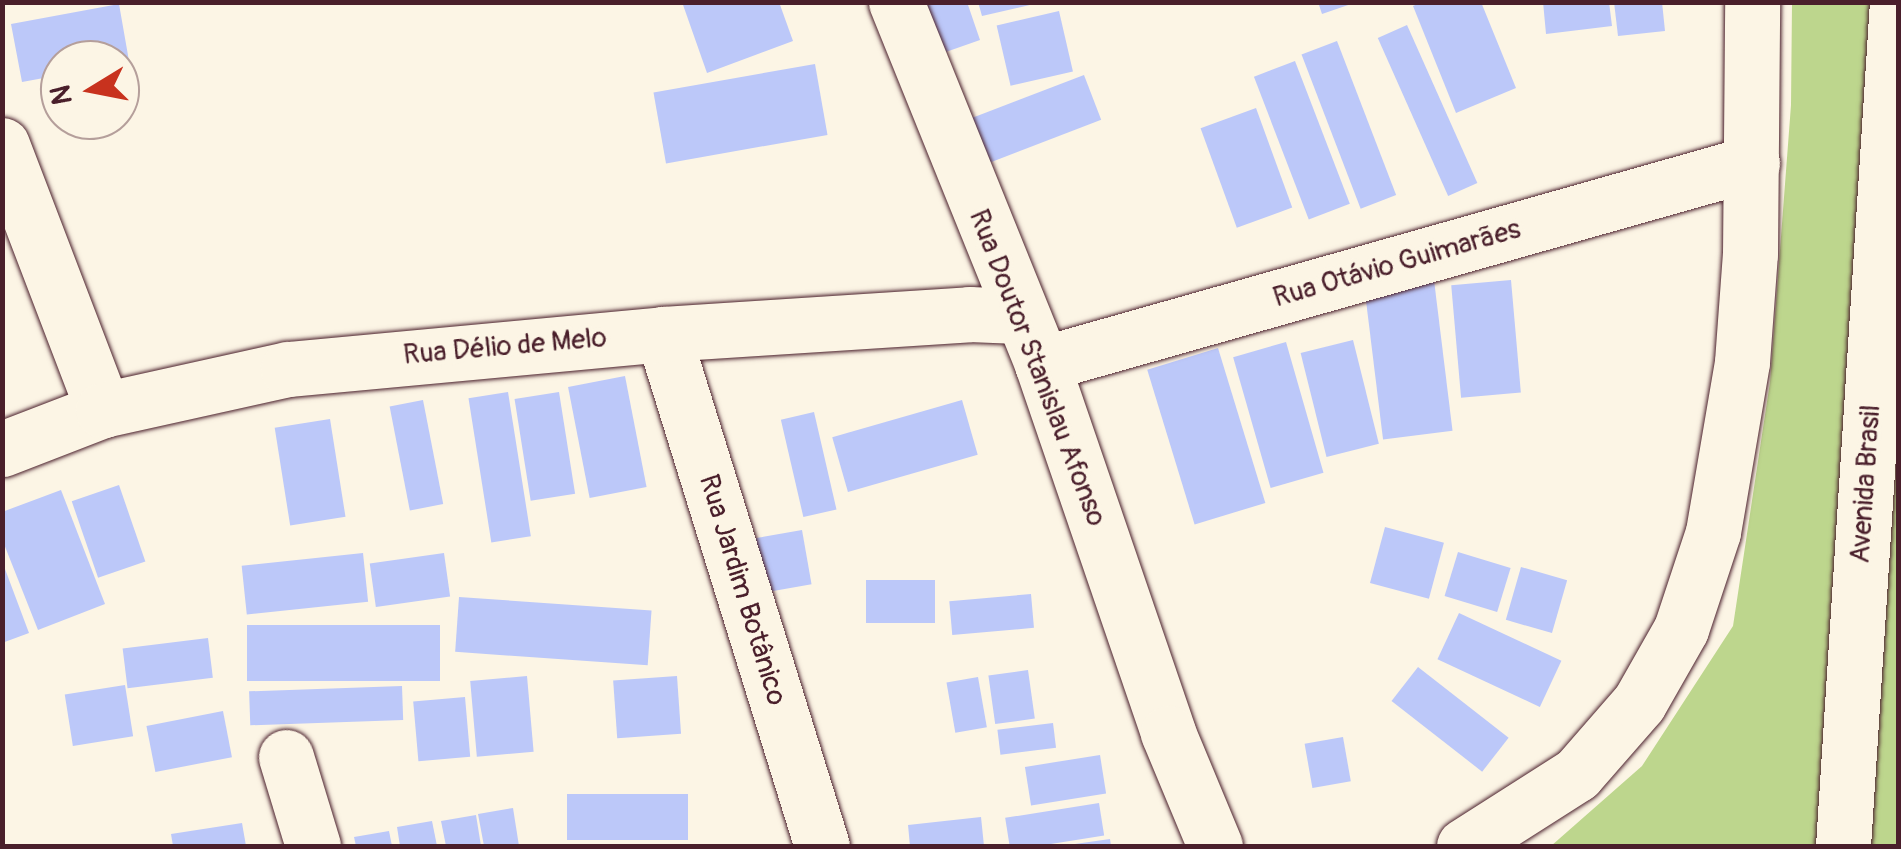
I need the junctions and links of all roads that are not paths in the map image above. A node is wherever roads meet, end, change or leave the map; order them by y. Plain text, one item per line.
1 (896, 2) edge
2 (1752, 2) edge
3 (1897, 2) edge
4 (2, 144) edge
5 (1752, 163) junction
6 (663, 334) junction
7 (1030, 340) junction
8 (104, 410) junction
9 (2, 449) edge
10 (286, 757) dead end
11 (313, 846) edge
12 (822, 846) edge
13 (1215, 846) edge
14 (1464, 846) edge
15 (1843, 846) edge

1 - 7 main road, Rua Doutor Stanislau Afonso
2 - 5 main road
3 - 15 main road, Avenida Brasil
4 - 8 main road
5 - 7 main road, Rua Otávio Guimarães
5 - 14 main road
6 - 7 main road, Rua Délio de Melo
6 - 8 main road, Rua Délio de Melo
6 - 12 main road, Rua Jardim Botânico
7 - 13 main road, Rua Doutor Stanislau Afonso
8 - 9 main road, Rua Délio de Melo
10 - 11 main road

